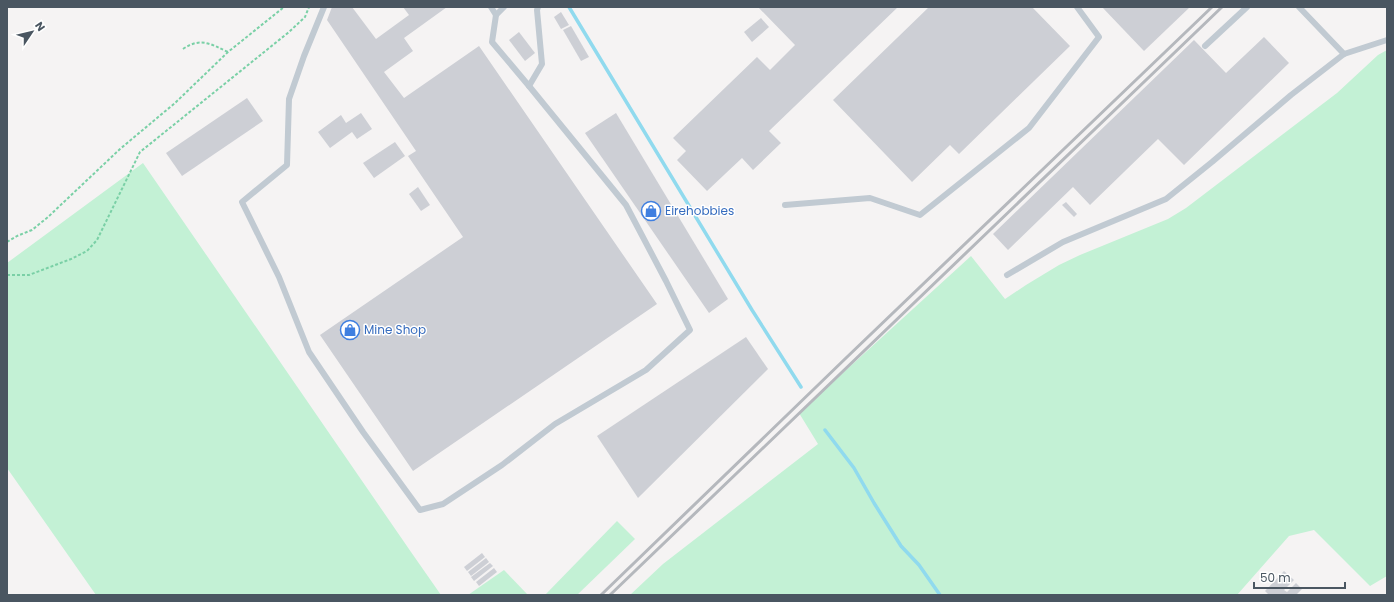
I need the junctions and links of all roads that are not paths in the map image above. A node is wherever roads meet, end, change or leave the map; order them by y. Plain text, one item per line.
1 (324, 7) edge
2 (491, 7) edge
3 (504, 7) edge
4 (1077, 7) edge
5 (1246, 7) edge
6 (1299, 7) edge
7 (538, 9) edge
8 (496, 15) junction
9 (1387, 40) edge
10 (1205, 46) dead end
11 (1344, 54) junction
12 (529, 86) junction
13 (785, 205) dead end
14 (1007, 276) dead end

1 - 12 lane
2 - 8 lane
3 - 8 lane
4 - 13 lane
5 - 10 lane
6 - 11 lane
7 - 12 lane
8 - 12 lane
9 - 11 lane
11 - 14 lane

